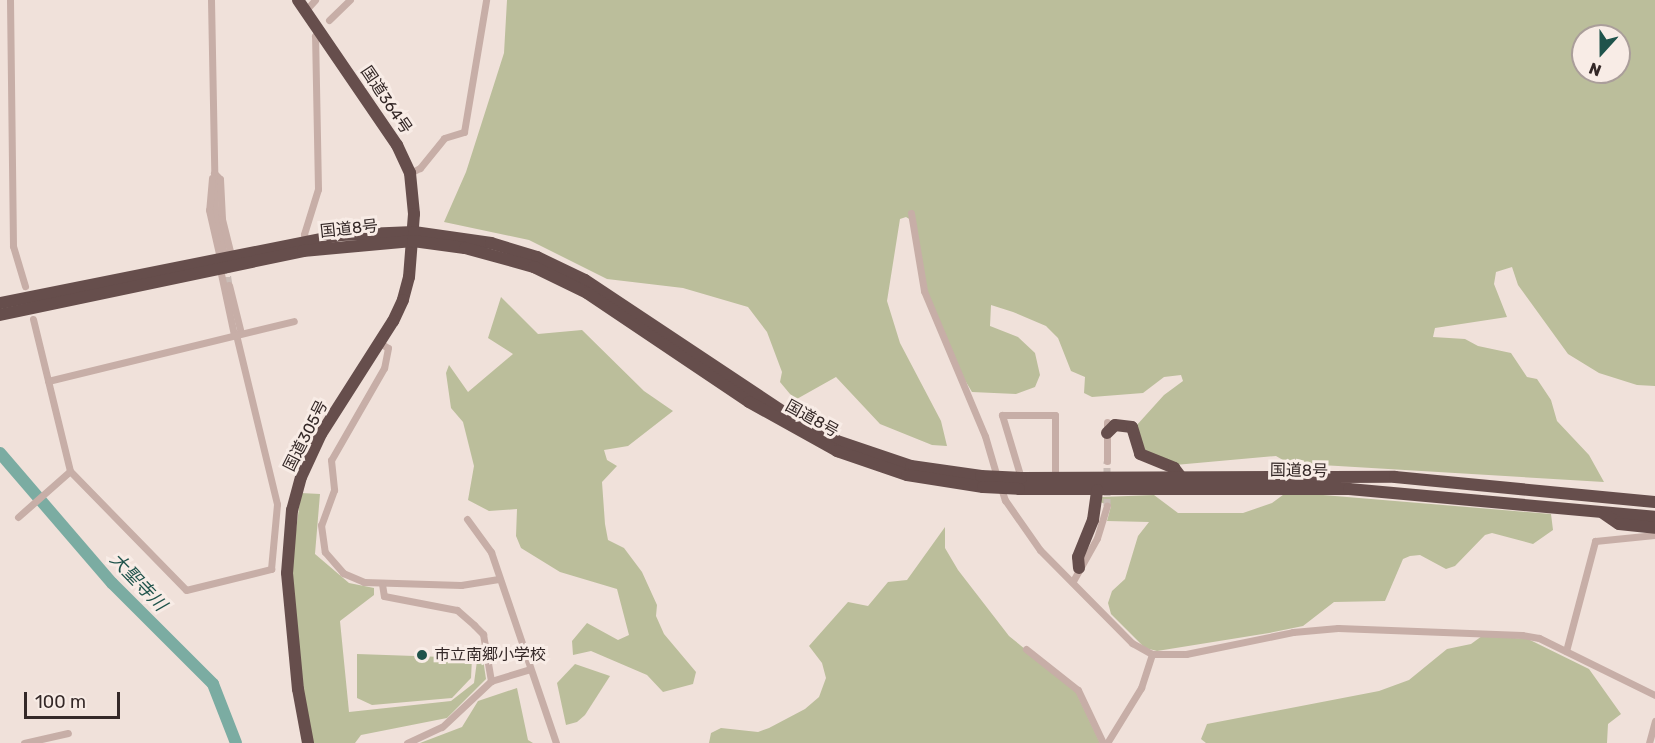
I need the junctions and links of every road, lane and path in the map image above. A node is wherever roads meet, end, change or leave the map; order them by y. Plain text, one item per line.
1 (10, 0) edge
2 (212, 0) edge
3 (298, 0) edge
4 (315, 0) edge
5 (350, 0) edge
6 (486, 0) edge
7 (306, 11) junction
8 (329, 20) dead end
9 (319, 31) junction
10 (214, 173) junction
11 (410, 173) junction
12 (910, 213) dead end
13 (413, 236) junction
14 (306, 240) junction
15 (223, 258) junction
16 (229, 285) tunnel mouth
17 (25, 286) dead end
18 (0, 303) edge
19 (0, 315) edge
20 (33, 319) dead end
21 (294, 321) dead end
22 (237, 334) junction
23 (380, 343) junction
24 (48, 381) junction
25 (1107, 428) joint
26 (1107, 461) tunnel mouth
27 (67, 473) junction
28 (1181, 477) junction
29 (1055, 478) junction
30 (1020, 484) junction
31 (1521, 487) junction
32 (1097, 490) junction
33 (1655, 495) edge
34 (1655, 502) edge
35 (1107, 506) tunnel mouth
36 (1601, 511) junction
37 (18, 517) dead end
38 (1655, 517) edge
39 (467, 519) dead end
40 (1655, 528) edge
41 (1655, 535) edge
42 (1079, 568) junction
43 (499, 579) junction
44 (1072, 581) junction
45 (382, 584) junction
46 (1026, 649) dead end
47 (1566, 651) junction
48 (1152, 654) junction
49 (528, 670) junction
50 (491, 681) junction
51 (1655, 695) edge
52 (1655, 721) edge
53 (68, 733) dead end
54 (24, 743) edge
55 (308, 743) edge
56 (406, 743) edge
57 (556, 743) edge
58 (1105, 743) edge
59 (1649, 743) edge

1 - 17 street
2 - 10 street
3 - 7 highway, 国道364号
4 - 7 street
5 - 8 street
6 - 11 street
7 - 9 highway, 国道364号
9 - 11 highway, 国道364号
9 - 14 street
10 - 15 street
10 - 15 street
11 - 13 highway, 国道364号
12 - 44 street
13 - 14 highway, 国道8号
13 - 15 highway, 国道8号
13 - 23 highway, 国道305号
13 - 30 highway, 国道8号, bridge
14 - 15 highway, 国道8号
15 - 18 highway, 国道8号
15 - 19 highway, 国道8号
15 - 22 street
16 - 22 street
20 - 24 street
21 - 22 street
22 - 24 street
22 - 27 street
23 - 45 street
23 - 55 highway, 国道305号
24 - 27 street
25 - 26 street
25 - 28 highway
27 - 37 street
28 - 29 highway, 国道8号
28 - 31 highway, 国道8号
29 - 30 highway, 国道8号
29 - 30 street
30 - 32 highway, 国道8号
31 - 33 highway
31 - 34 highway, 国道8号
32 - 36 highway, 国道8号
32 - 42 highway
35 - 42 street
36 - 38 highway, 国道8号
36 - 40 highway
39 - 43 street
41 - 47 street
42 - 44 street
43 - 45 street
43 - 49 street
44 - 48 street
45 - 50 street
46 - 58 street
47 - 48 street
47 - 51 street
48 - 58 street
49 - 50 street
49 - 57 street
50 - 56 street
52 - 59 street
53 - 54 street

